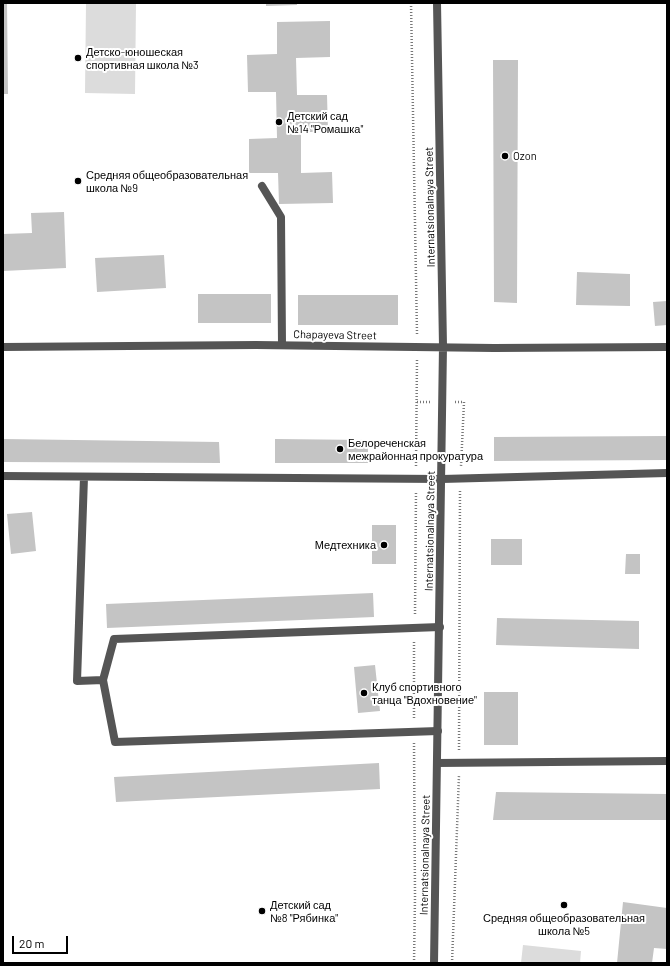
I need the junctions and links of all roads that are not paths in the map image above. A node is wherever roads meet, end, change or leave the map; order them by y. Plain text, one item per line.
1 (437, 3) edge
2 (262, 186) dead end
3 (282, 345) junction
4 (443, 346) junction
5 (3, 347) edge
6 (667, 347) edge
7 (667, 473) edge
8 (3, 476) edge
9 (84, 476) junction
10 (442, 479) junction
11 (440, 627) junction
12 (103, 680) junction
13 (438, 731) junction
14 (667, 761) edge
15 (437, 762) junction
16 (434, 963) edge

1 - 4 street, Internatsionalnaya Street
2 - 3 street
3 - 4 street, Chapayeva Street
3 - 5 street, Chapayeva Street
4 - 6 street, Chapayeva Street
4 - 10 street, Internatsionalnaya Street
7 - 10 street
8 - 9 street
9 - 10 street
9 - 12 street
10 - 11 street, Internatsionalnaya Street
11 - 12 street
11 - 13 street, Internatsionalnaya Street
12 - 13 street
13 - 15 street, Internatsionalnaya Street
14 - 15 street
15 - 16 street, Internatsionalnaya Street

